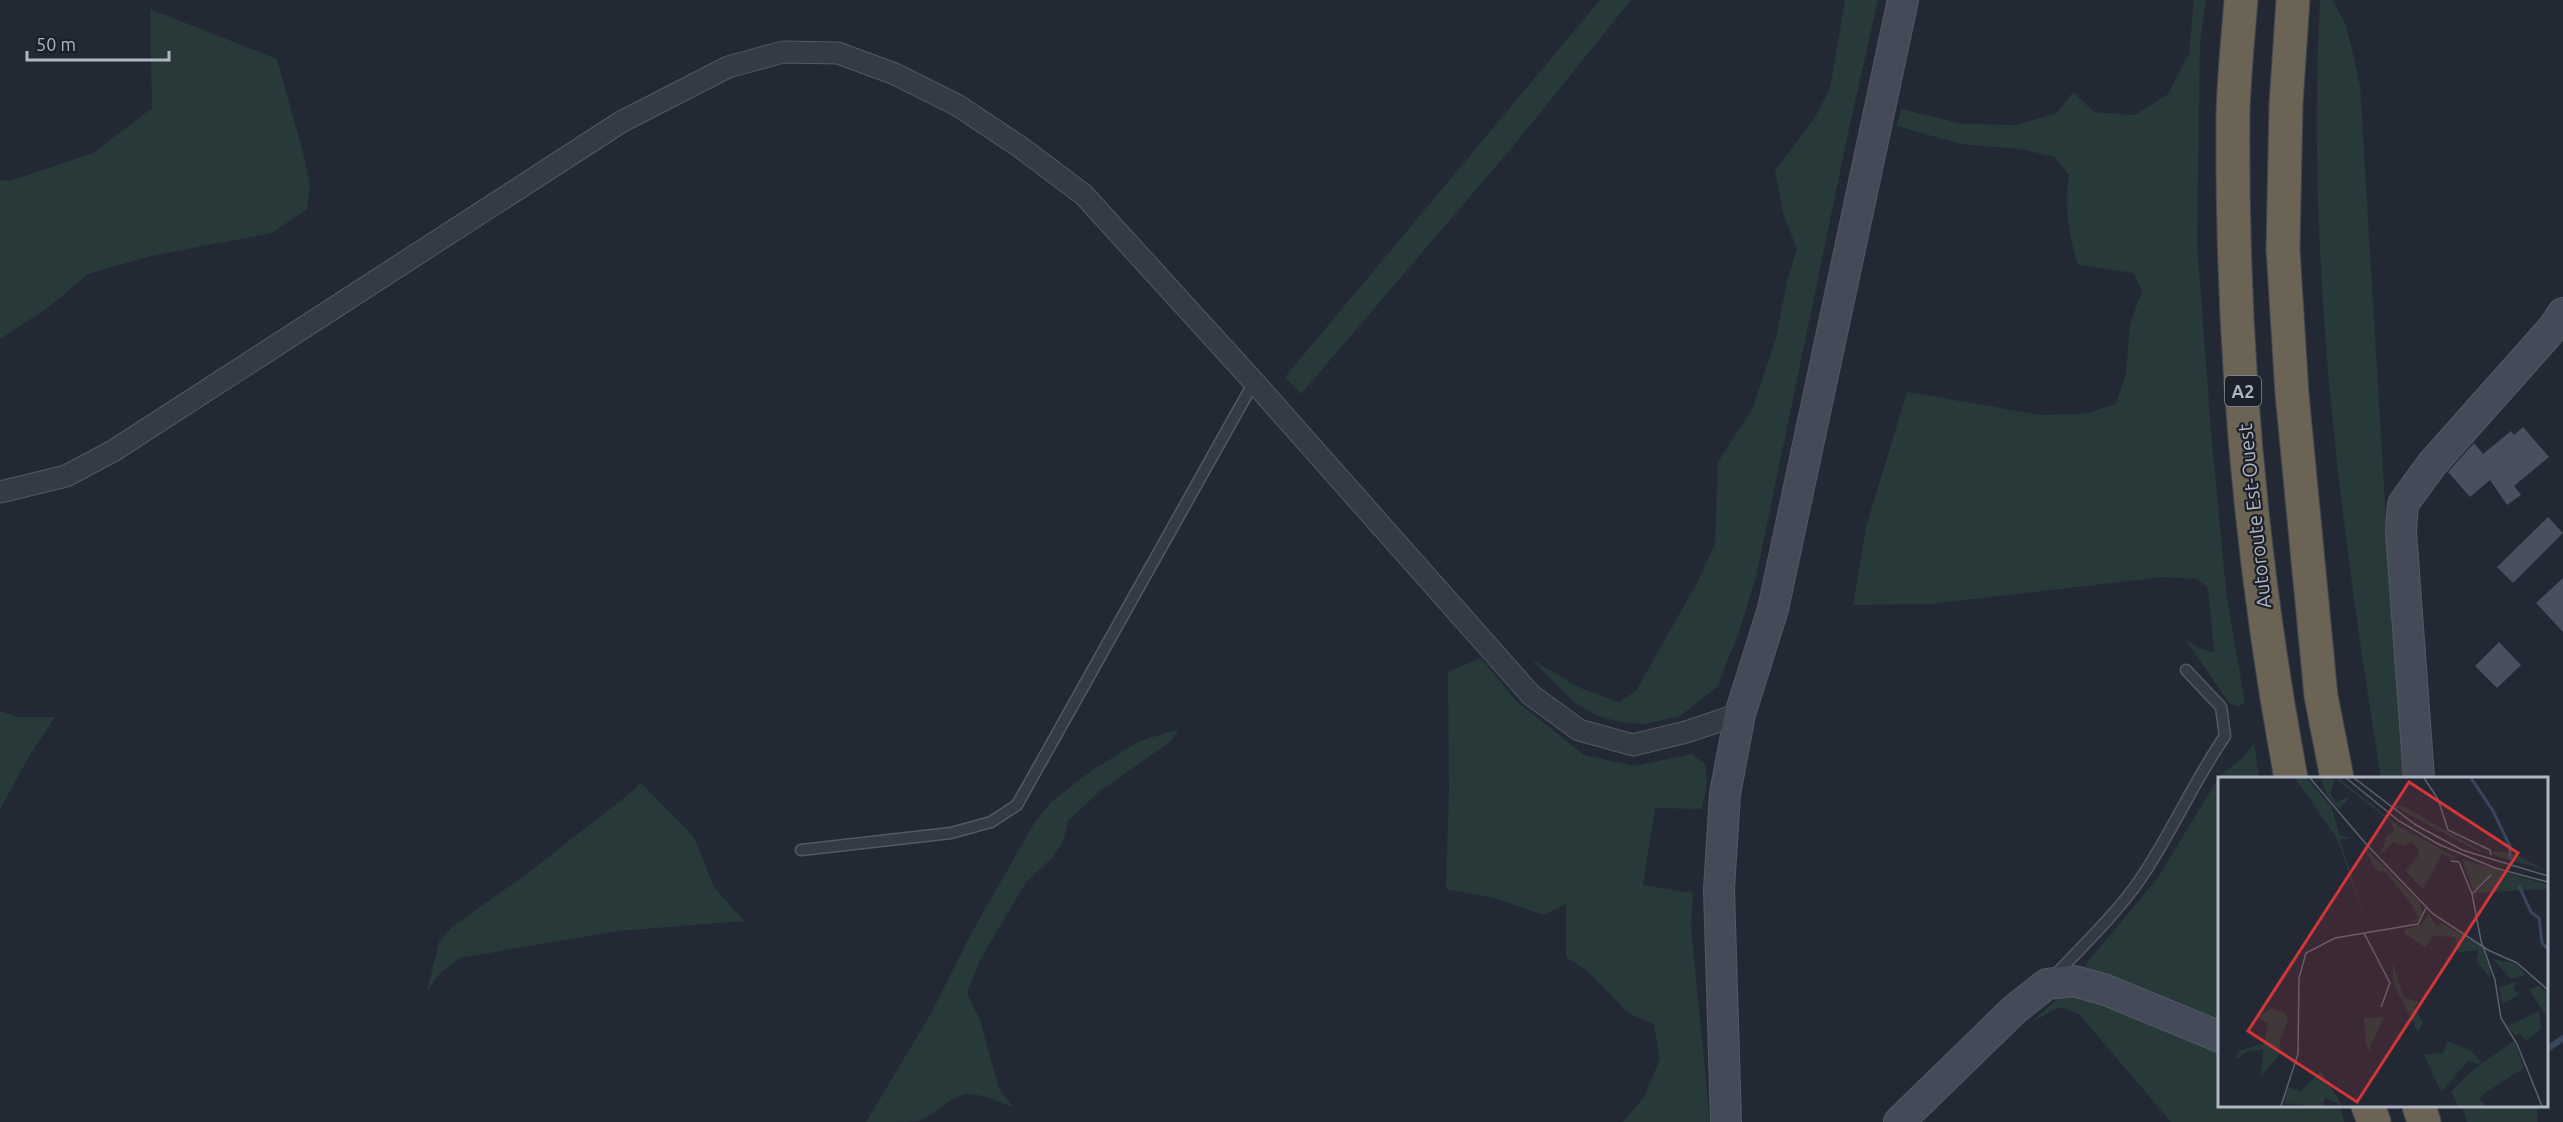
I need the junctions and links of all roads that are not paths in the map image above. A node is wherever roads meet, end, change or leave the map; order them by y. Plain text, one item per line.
1 (1903, 0) edge
2 (2241, 0) edge
3 (2294, 0) edge
4 (2563, 313) edge
5 (1254, 382) junction
6 (0, 492) edge
7 (2186, 670) dead end
8 (1740, 714) junction
9 (2291, 777) edge
10 (2337, 777) edge
11 (2419, 777) edge
12 (801, 850) dead end
13 (2047, 984) junction
14 (2218, 1035) edge
15 (2368, 1107) edge
16 (2419, 1107) edge
17 (1726, 1122) edge
18 (1899, 1122) edge
19 (2374, 1122) edge
20 (2424, 1122) edge

1 - 8 street
2 - 9 highway, Autoroute Est-Ouest / A2
3 - 10 highway
4 - 11 street
5 - 6 street
5 - 8 street
5 - 12 lane
7 - 13 lane
8 - 17 street
13 - 14 street
13 - 18 street
15 - 19 highway
16 - 20 highway

